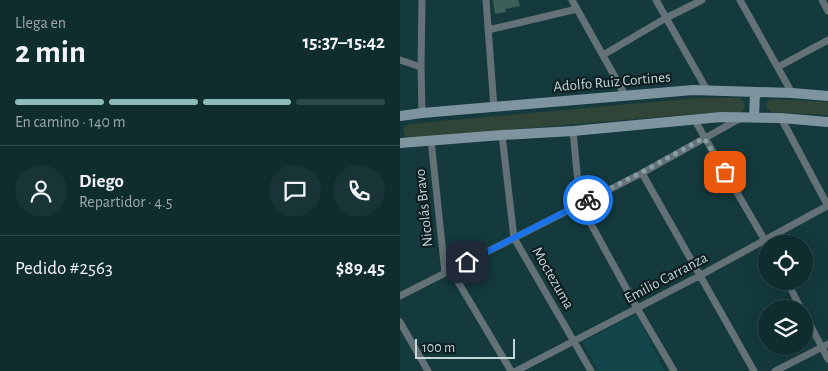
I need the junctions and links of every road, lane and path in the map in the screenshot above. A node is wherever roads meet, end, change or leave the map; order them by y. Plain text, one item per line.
1 (422, 0) edge
2 (486, 0) edge
3 (572, 0) edge
4 (656, 0) edge
5 (702, 0) edge
6 (740, 0) edge
7 (822, 0) edge
8 (577, 9) junction
9 (828, 11) edge
10 (666, 18) junction
11 (488, 30) junction
12 (828, 40) edge
13 (603, 55) junction
14 (400, 60) edge
15 (421, 67) junction
16 (778, 67) junction
17 (707, 90) junction
18 (755, 93) junction
19 (792, 93) junction
20 (625, 95) junction
21 (828, 96) edge
22 (494, 108) junction
23 (422, 113) junction
24 (400, 116) edge
25 (749, 117) junction
26 (781, 118) junction
27 (694, 119) junction
28 (828, 122) edge
29 (573, 131) junction
30 (502, 134) junction
31 (704, 138) junction
32 (431, 140) junction
33 (400, 143) edge
34 (642, 172) junction
35 (580, 204) junction
36 (828, 206) edge
37 (762, 235) edge
38 (778, 235) edge
39 (514, 238) junction
40 (758, 246) edge
41 (448, 272) junction
42 (701, 275) junction
43 (400, 296) edge
44 (637, 308) junction
45 (400, 322) edge
46 (813, 327) edge
47 (574, 342) junction
48 (825, 346) edge
49 (828, 359) edge
50 (428, 371) edge
51 (511, 371) edge
52 (516, 371) edge
53 (591, 371) edge
54 (674, 371) edge
55 (754, 371) edge
56 (775, 371) edge

1 - 15 street
2 - 11 street
3 - 8 street
4 - 10 street
5 - 10 street
6 - 16 street
7 - 9 street
8 - 11 street
8 - 13 street
10 - 13 street
10 - 17 street
11 - 22 street
12 - 16 street
13 - 20 street
14 - 15 street
15 - 23 street
16 - 19 street
17 - 18 main road, Adolfo Ruiz Cortines
17 - 20 main road, Adolfo Ruiz Cortines
18 - 19 main road, Adolfo Ruiz Cortines
18 - 25 main road
19 - 21 main road, Adolfo Ruiz Cortines
20 - 22 main road, Adolfo Ruiz Cortines
22 - 23 main road, Adolfo Ruiz Cortines
23 - 24 main road, Adolfo Ruiz Cortines
25 - 26 main road
25 - 27 main road
25 - 31 street
26 - 28 main road
26 - 36 street
27 - 29 main road
27 - 31 street
29 - 30 main road
29 - 35 street
30 - 32 main road
30 - 39 street, Moctezuma
31 - 34 street
31 - 37 street
32 - 33 main road
32 - 41 street, Nicolás Bravo
34 - 35 street
34 - 42 street
35 - 39 street
35 - 44 street
36 - 38 street, Emilio Carranza
39 - 41 street
39 - 47 street, Moctezuma
40 - 42 street, Emilio Carranza
41 - 43 street
41 - 51 street, Nicolás Bravo
42 - 44 street, Emilio Carranza
42 - 55 street
44 - 47 street, Emilio Carranza
44 - 54 street
45 - 50 street
46 - 48 street
47 - 52 street, Emilio Carranza
47 - 53 street, Moctezuma
48 - 49 street
48 - 56 street

